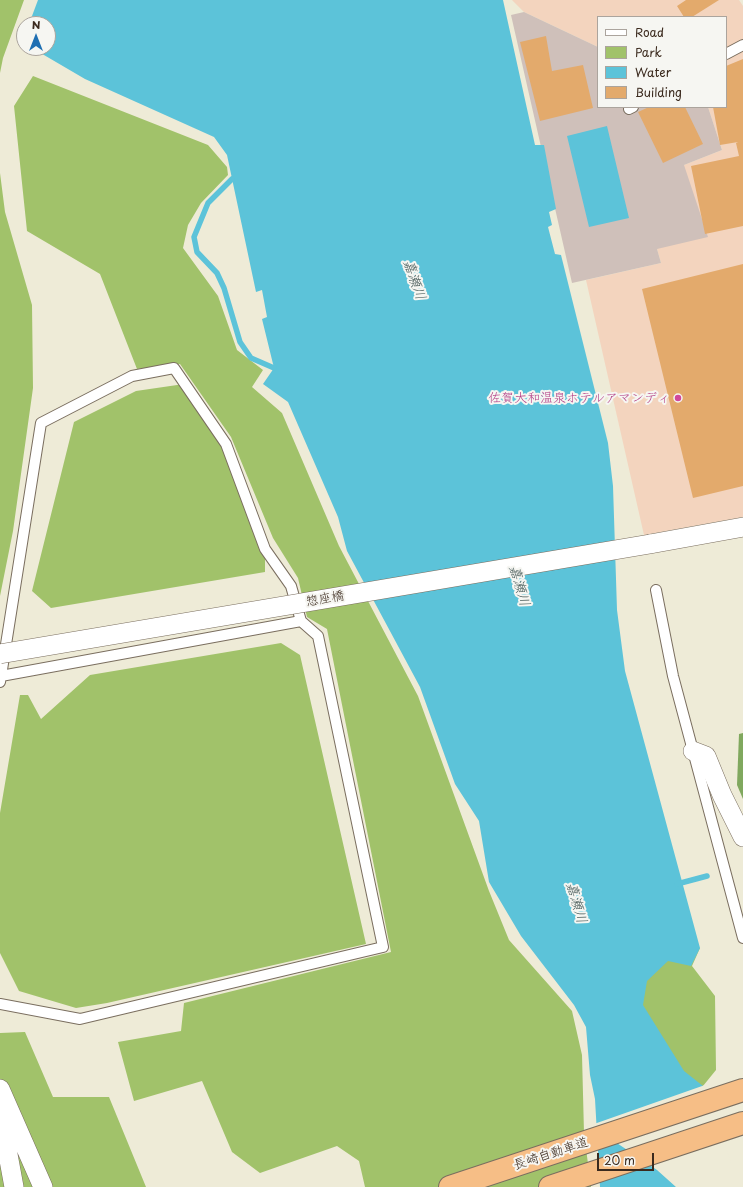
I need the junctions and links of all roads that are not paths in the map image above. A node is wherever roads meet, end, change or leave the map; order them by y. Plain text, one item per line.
1 (743, 45) edge
2 (727, 53) edge
3 (743, 527) edge
4 (656, 590) dead end
5 (301, 621) junction
6 (0, 654) edge
7 (1, 679) edge
8 (693, 751) junction
9 (743, 837) edge
10 (743, 938) edge
11 (0, 1004) edge
12 (0, 1089) edge
13 (743, 1090) edge
14 (0, 1111) edge
15 (743, 1123) edge
16 (14, 1187) edge
17 (43, 1187) edge
18 (450, 1187) edge
19 (550, 1187) edge

1 - 2 lane
3 - 6 street, 惣座橋, bridge
4 - 8 lane
5 - 7 lane
5 - 7 lane
5 - 11 lane
8 - 9 street
8 - 10 lane
12 - 17 street
13 - 18 highway, 長崎自動車道
14 - 16 street
15 - 19 highway

